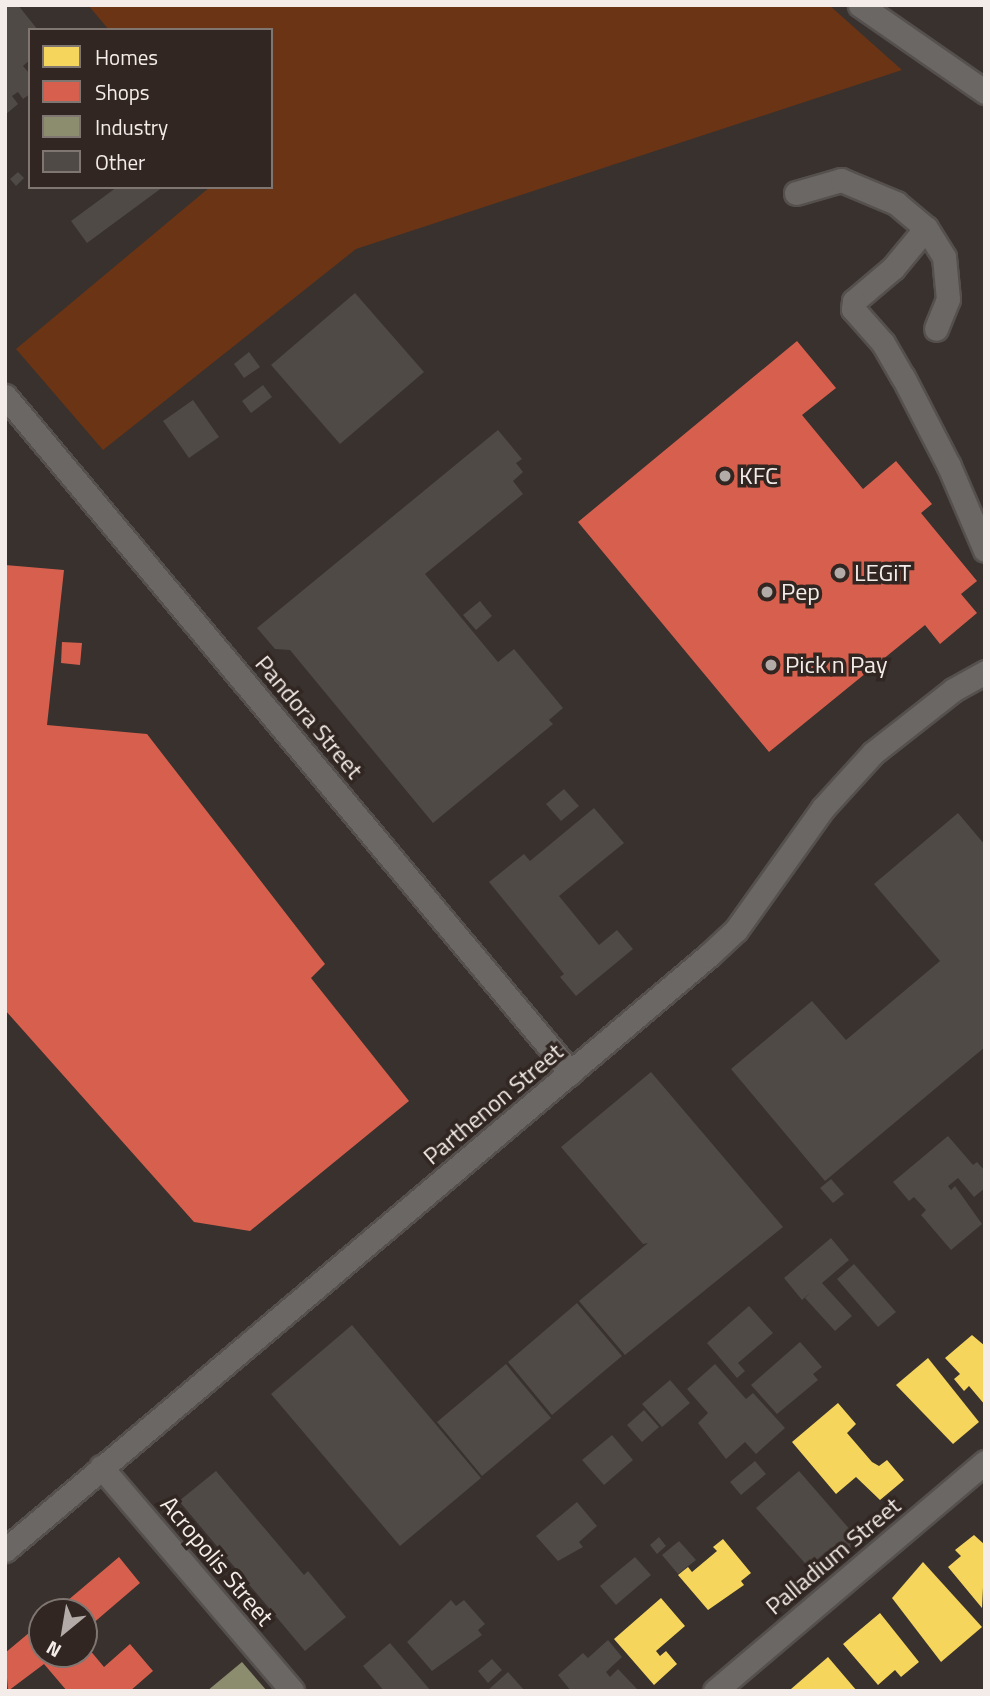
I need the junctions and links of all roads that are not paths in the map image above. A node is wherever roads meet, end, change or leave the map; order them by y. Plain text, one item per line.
1 (860, 5) edge
2 (985, 92) edge
3 (796, 193) dead end
4 (926, 228) junction
5 (936, 330) dead end
6 (5, 396) edge
7 (985, 550) edge
8 (985, 672) edge
9 (571, 1073) junction
10 (985, 1462) edge
11 (100, 1467) junction
12 (5, 1550) edge
13 (292, 1691) edge
14 (715, 1691) edge

1 - 2 street
3 - 4 street
4 - 5 street
4 - 7 street
6 - 9 street, Pandora Street
8 - 9 street, Parthenon Street
9 - 11 street, Parthenon Street
10 - 14 street, Palladium Street
11 - 12 street, Parthenon Street
11 - 13 street, Acropolis Street

